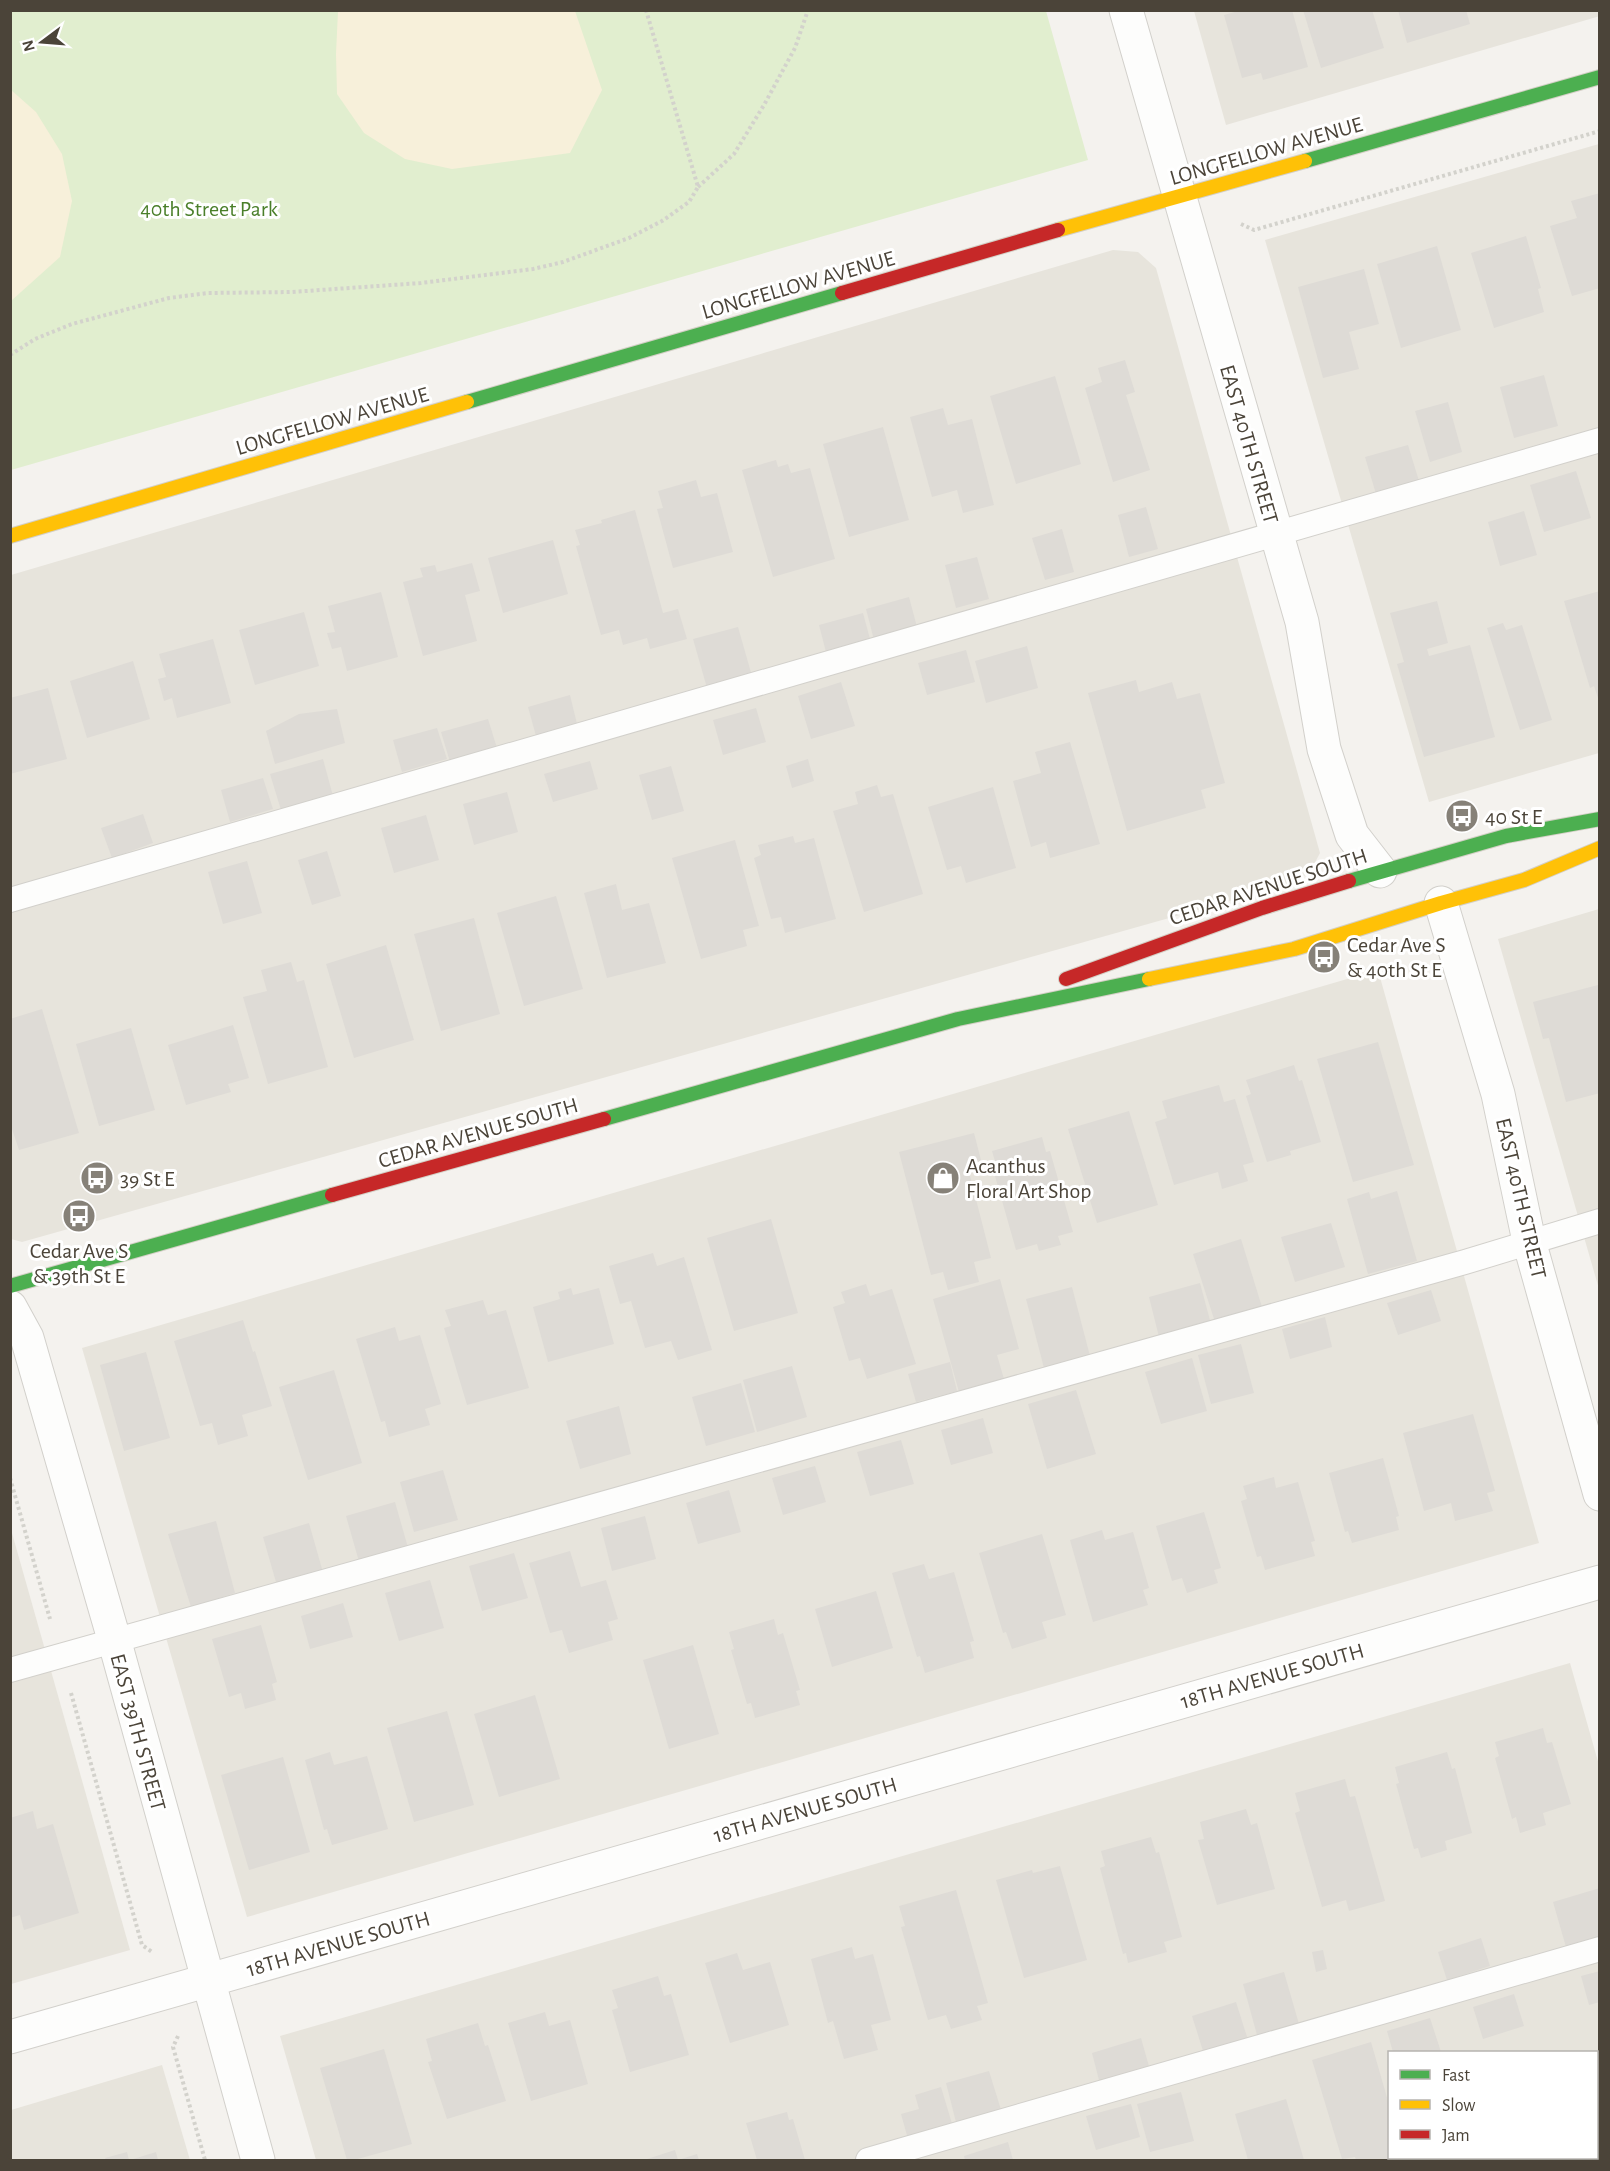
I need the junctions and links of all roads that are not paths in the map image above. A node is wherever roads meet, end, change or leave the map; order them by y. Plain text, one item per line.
1 (1126, 10) edge
2 (1599, 77) edge
3 (1179, 197) junction
4 (1599, 440) edge
5 (1276, 533) junction
6 (10, 536) edge
7 (1599, 819) edge
8 (1599, 848) edge
9 (1380, 871) junction
10 (10, 900) edge
11 (1441, 903) junction
12 (957, 1019) junction
13 (1599, 1221) edge
14 (1529, 1241) junction
15 (10, 1286) edge
16 (10, 1307) edge
17 (1599, 1494) edge
18 (1599, 1582) edge
19 (114, 1639) junction
20 (10, 1670) edge
21 (1599, 1949) edge
22 (208, 1980) junction
23 (10, 2037) edge
24 (258, 2160) edge
25 (868, 2160) edge

1 - 3 street, EAST 40TH STREET
2 - 3 main road, LONGFELLOW AVENUE
3 - 5 street, EAST 40TH STREET
3 - 6 main road, LONGFELLOW AVENUE
4 - 5 lane
5 - 9 street, EAST 40TH STREET
5 - 10 lane
7 - 9 main road, CEDAR AVENUE SOUTH
8 - 11 main road, CEDAR AVENUE SOUTH
9 - 12 main road, CEDAR AVENUE SOUTH
11 - 12 main road, CEDAR AVENUE SOUTH
11 - 14 street, EAST 40TH STREET
12 - 15 main road, CEDAR AVENUE SOUTH
13 - 14 lane
14 - 17 street, EAST 40TH STREET
14 - 19 lane
16 - 19 street, EAST 39TH STREET
18 - 22 street, 18TH AVENUE SOUTH
19 - 20 lane
19 - 22 street, EAST 39TH STREET
21 - 25 lane
22 - 23 street, 18TH AVENUE SOUTH
22 - 24 street, EAST 39TH STREET

